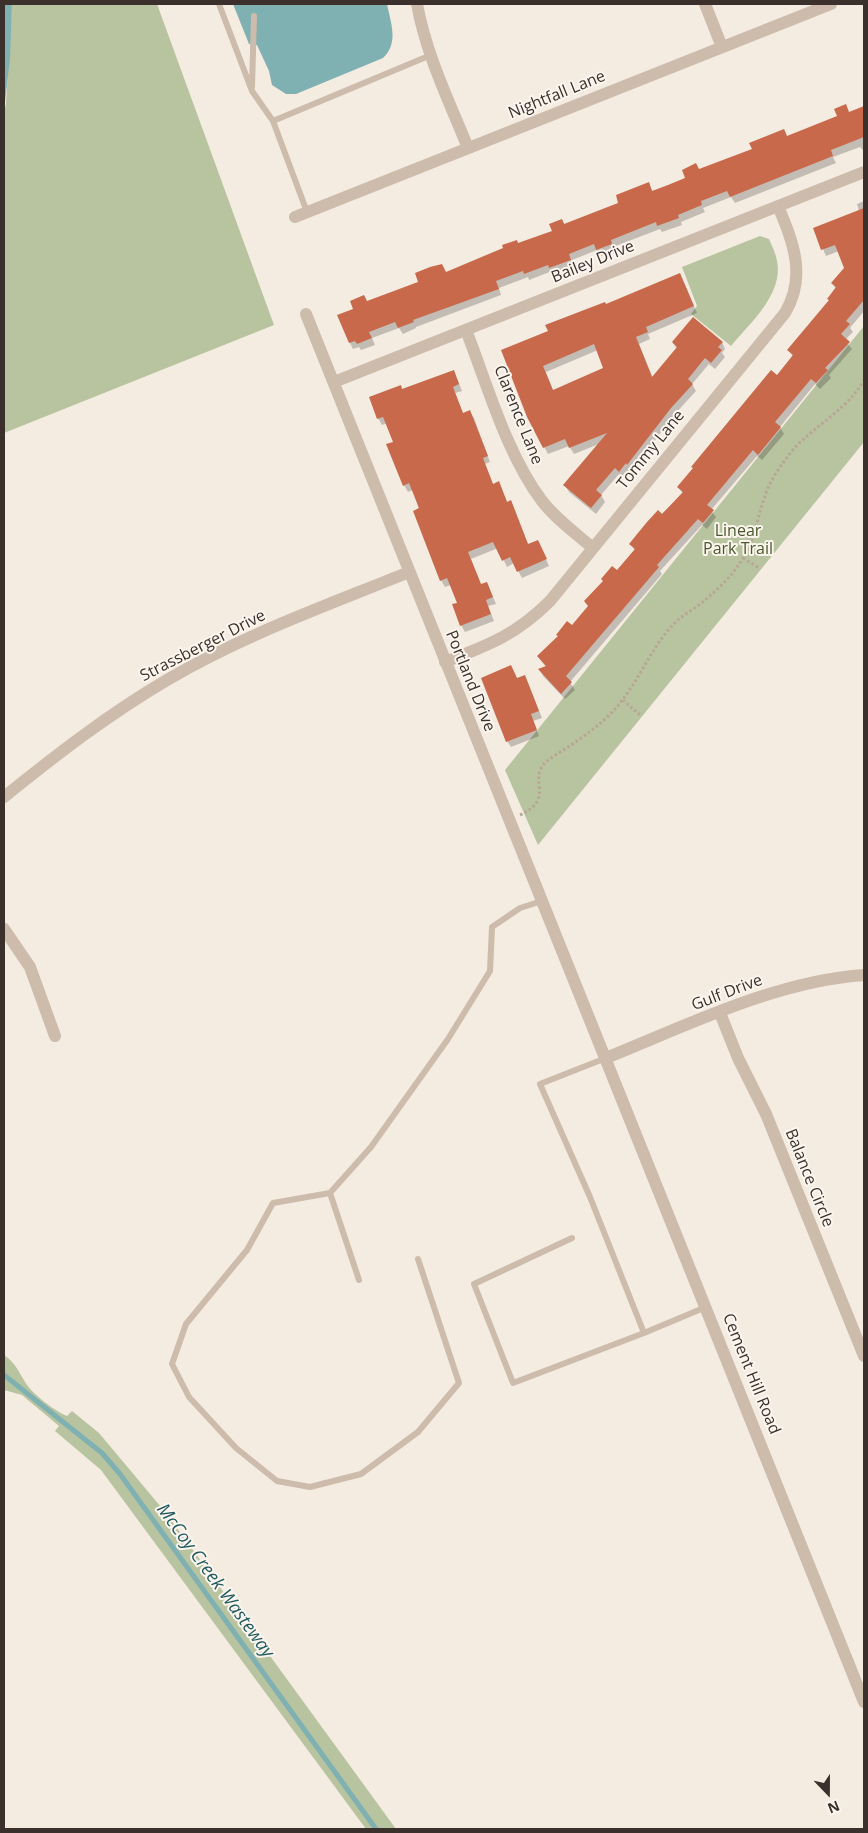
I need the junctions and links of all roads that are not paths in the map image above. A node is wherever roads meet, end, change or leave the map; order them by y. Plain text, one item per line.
1 (219, 4) edge
2 (417, 4) edge
3 (705, 4) edge
4 (831, 4) edge
5 (254, 16) dead end
6 (722, 47) junction
7 (432, 56) junction
8 (252, 91) junction
9 (273, 121) junction
10 (468, 148) junction
11 (864, 172) edge
12 (778, 206) junction
13 (301, 215) joint
14 (306, 314) dead end
15 (466, 330) junction
16 (334, 382) junction
17 (592, 548) junction
18 (409, 572) junction
19 (445, 662) junction
20 (4, 797) edge
21 (542, 901) junction
22 (4, 929) edge
23 (864, 975) edge
24 (720, 1013) junction
25 (55, 1036) dead end
26 (606, 1058) junction
27 (330, 1193) junction
28 (572, 1238) dead end
29 (418, 1259) dead end
30 (358, 1280) dead end
31 (706, 1307) junction
32 (644, 1333) junction
33 (864, 1356) edge
34 (864, 1702) edge

1 - 8 lane
2 - 7 street
3 - 6 street
4 - 6 street, Nightfall Lane
5 - 8 lane
6 - 10 street, Nightfall Lane
7 - 9 lane
7 - 10 street
8 - 9 lane
9 - 13 lane
10 - 13 street, Nightfall Lane
11 - 12 street, Bailey Drive
12 - 15 street, Bailey Drive
12 - 17 street, Tommy Lane
14 - 16 street, Portland Drive
15 - 16 street, Bailey Drive
15 - 17 street, Clarence Lane
16 - 18 street, Portland Drive
17 - 19 street, Tommy Lane
18 - 19 street, Portland Drive
18 - 20 street, Strassberger Drive
19 - 21 street, Portland Drive
21 - 26 street, Portland Drive
21 - 27 lane
22 - 25 street
23 - 24 street, Gulf Drive
24 - 26 street, Gulf Drive
24 - 33 street, Balance Circle
26 - 31 street, Cement Hill Road
26 - 32 lane
27 - 29 lane
27 - 30 lane
28 - 32 lane
31 - 32 lane
31 - 34 street, Cement Hill Road

